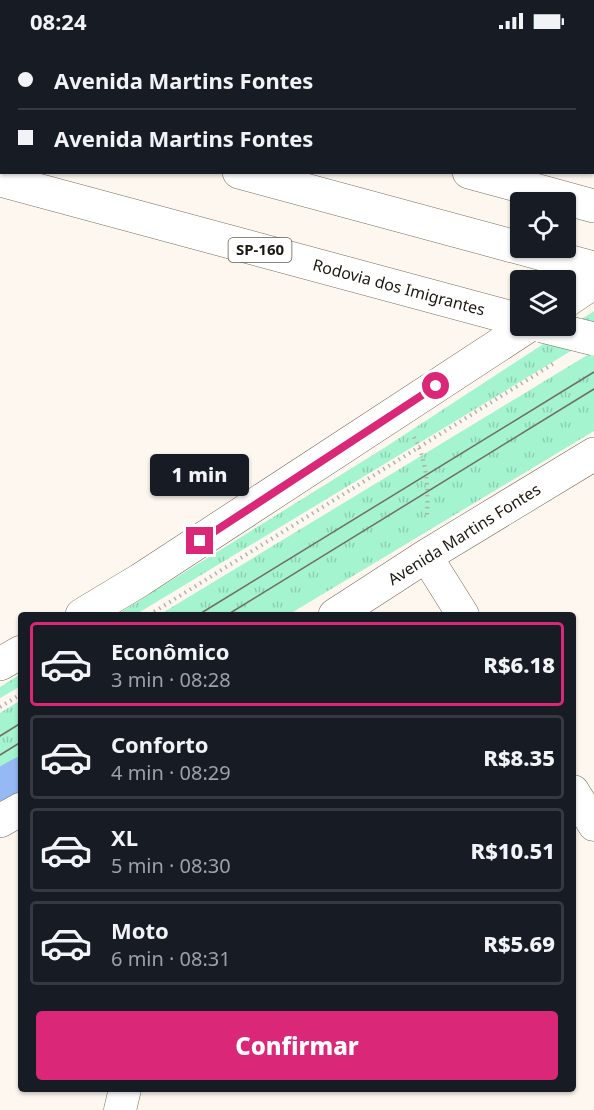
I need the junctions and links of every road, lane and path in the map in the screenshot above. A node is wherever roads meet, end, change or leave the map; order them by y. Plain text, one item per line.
1 (246, 174) edge
2 (476, 174) edge
3 (0, 180) edge
4 (594, 206) edge
5 (594, 268) edge
6 (594, 282) edge
7 (576, 294) edge
8 (510, 317) edge
9 (576, 334) edge
10 (513, 336) edge
11 (594, 339) edge
12 (565, 357) dead end
13 (399, 411) junction
14 (420, 448) junction
15 (594, 454) edge
16 (426, 556) junction
17 (87, 612) edge
18 (154, 612) edge
19 (340, 612) edge
20 (461, 612) edge
21 (18, 654) edge
22 (0, 664) edge
23 (18, 696) edge
24 (0, 707) edge
25 (576, 796) edge
26 (18, 811) edge
27 (0, 821) edge
28 (594, 825) edge
29 (124, 1092) edge
30 (120, 1110) edge

1 - 5 main road
2 - 4 main road
3 - 8 main road, Rodovia dos Imigrantes / SP-160
6 - 7 main road
9 - 11 main road, bridge
10 - 13 main road
12 - 14 path
13 - 14 path
13 - 17 main road
14 - 16 path
14 - 18 path
15 - 16 main road, Avenida Martins Fontes
16 - 19 main road, Avenida Martins Fontes
16 - 20 street
21 - 22 main road
23 - 24 path
25 - 28 street
26 - 27 main road
29 - 30 street

